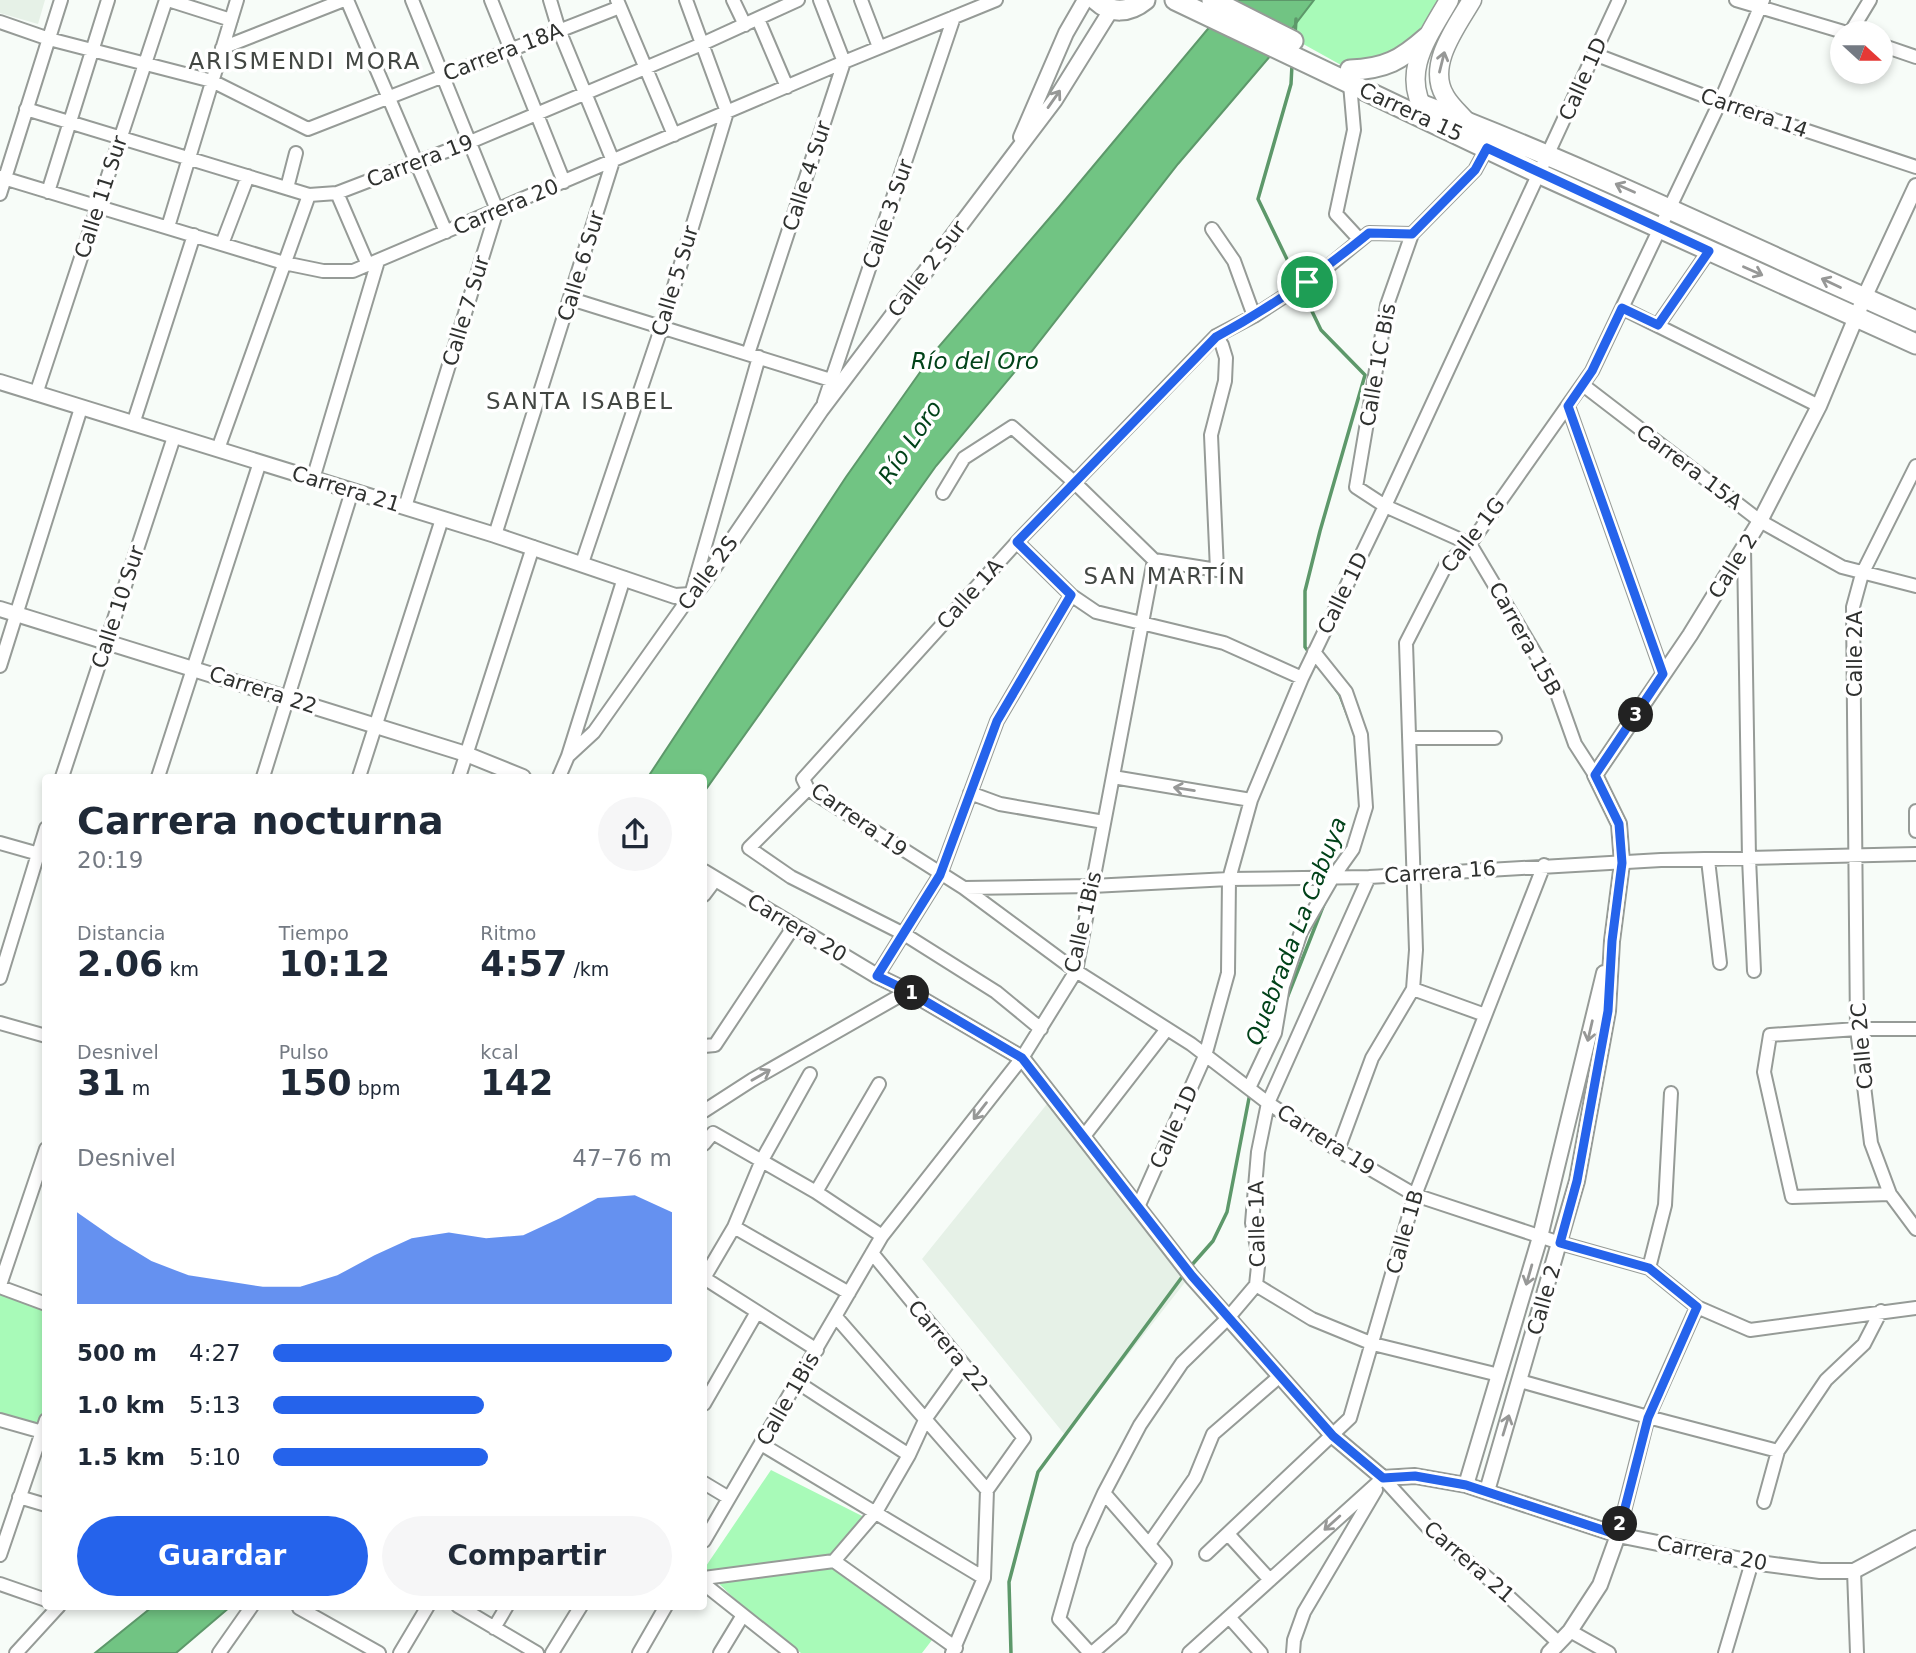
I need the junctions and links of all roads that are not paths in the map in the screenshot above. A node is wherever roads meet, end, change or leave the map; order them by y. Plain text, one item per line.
1 (61, 0) edge
2 (108, 0) edge
3 (167, 0) edge
4 (237, 0) edge
5 (345, 0) edge
6 (412, 0) edge
7 (491, 0) edge
8 (550, 0) edge
9 (687, 0) edge
10 (733, 0) edge
11 (798, 0) edge
12 (820, 0) edge
13 (861, 0) edge
14 (996, 0) edge
15 (1086, 0) edge
16 (1145, 0) edge
17 (1212, 0) edge
18 (1449, 0) edge
19 (1472, 0) edge
20 (1619, 0) edge
21 (1736, 0) edge
22 (1870, 0) edge
23 (1179, 1) edge
24 (982, 3) edge
25 (619, 4) edge
26 (1761, 4) edge
27 (1103, 5) edge
28 (954, 17) junction
29 (758, 19) junction
30 (231, 20) junction
31 (1857, 21) edge
32 (0, 22) edge
33 (745, 25) junction
34 (1830, 27) edge
35 (559, 30) junction
36 (1427, 37) junction
37 (49, 39) junction
38 (702, 44) junction
39 (879, 47) junction
40 (222, 48) junction
41 (1894, 49) edge
42 (92, 50) junction
43 (511, 50) junction
44 (1594, 54) junction
45 (1916, 57) edge
46 (844, 62) junction
47 (145, 64) junction
48 (645, 67) junction
49 (1344, 74) junction
50 (443, 76) junction
51 (212, 81) junction
52 (787, 87) junction
53 (585, 92) junction
54 (389, 97) junction
55 (1720, 102) junction
56 (1419, 103) junction
57 (26, 109) junction
58 (727, 112) junction
59 (536, 114) junction
60 (1466, 121) junction
61 (70, 122) junction
62 (1432, 122) junction
63 (674, 135) junction
64 (120, 138) junction
65 (470, 142) junction
66 (1487, 148) junction
67 (296, 153) dead end
68 (1014, 154) junction
69 (1549, 155) junction
70 (189, 158) junction
71 (613, 161) junction
72 (416, 162) junction
73 (1916, 167) edge
74 (1538, 173) junction
75 (248, 176) junction
76 (2, 178) edge
77 (564, 182) junction
78 (1916, 186) edge
79 (287, 188) junction
80 (48, 192) junction
81 (337, 193) junction
82 (0, 194) edge
83 (309, 195) junction
84 (97, 206) junction
85 (1670, 208) junction
86 (497, 210) junction
87 (168, 227) junction
88 (1212, 229) dead end
89 (1660, 229) junction
90 (446, 232) junction
91 (1412, 234) junction
92 (194, 235) junction
93 (1360, 240) junction
94 (222, 244) junction
95 (1709, 251) junction
96 (284, 263) junction
97 (373, 263) junction
98 (1864, 298) junction
99 (571, 299) junction
100 (1622, 308) junction
101 (1254, 316) junction
102 (1856, 317) junction
103 (1916, 321) edge
104 (1658, 325) junction
105 (662, 326) junction
106 (1216, 337) junction
107 (1916, 344) edge
108 (754, 355) junction
109 (0, 382) edge
110 (836, 382) junction
111 (1583, 385) junction
112 (36, 394) junction
113 (1568, 406) junction
114 (1819, 406) junction
115 (81, 408) junction
116 (133, 424) junction
117 (174, 437) junction
118 (218, 449) junction
119 (260, 463) junction
120 (1916, 466) edge
121 (313, 479) junction
122 (1074, 482) junction
123 (352, 491) junction
124 (943, 493) dead end
125 (1385, 506) junction
126 (405, 507) junction
127 (442, 519) junction
128 (1760, 521) junction
129 (495, 535) junction
130 (1017, 542) junction
131 (1470, 544) junction
132 (533, 547) junction
133 (1744, 548) junction
134 (1154, 560) junction
135 (582, 563) junction
136 (1862, 574) junction
137 (624, 578) junction
138 (1916, 586) edge
139 (691, 595) junction
140 (1071, 595) junction
141 (0, 609) edge
142 (16, 614) junction
143 (1141, 624) junction
144 (107, 641) junction
145 (1314, 652) junction
146 (0, 666) edge
147 (194, 668) junction
148 (1663, 674) junction
149 (1302, 678) junction
150 (288, 698) junction
151 (376, 725) junction
152 (1409, 738) junction
153 (1494, 738) dead end
154 (466, 754) junction
155 (568, 755) junction
156 (63, 774) edge
157 (159, 774) edge
158 (264, 774) edge
159 (360, 774) edge
160 (460, 774) edge
161 (516, 774) edge
162 (560, 774) edge
163 (1595, 775) junction
164 (1113, 777) junction
165 (805, 784) junction
166 (970, 793) junction
167 (1251, 800) junction
168 (1916, 811) edge
169 (1104, 822) junction
170 (1916, 831) edge
171 (0, 843) edge
172 (749, 848) joint
173 (1916, 854) edge
174 (41, 855) edge
175 (1857, 855) junction
176 (1749, 858) junction
177 (1708, 860) junction
178 (1622, 863) junction
179 (1544, 865) junction
180 (1414, 874) junction
181 (940, 875) junction
182 (710, 876) edge
183 (1336, 877) junction
184 (1369, 877) junction
185 (1229, 878) junction
186 (1092, 886) junction
187 (964, 888) junction
188 (794, 926) junction
189 (904, 934) junction
190 (1612, 941) junction
191 (1720, 962) dead end
192 (1076, 971) junction
193 (1754, 971) dead end
194 (877, 976) junction
195 (0, 978) edge
196 (1413, 989) junction
197 (908, 991) junction
198 (1485, 1015) junction
199 (0, 1023) edge
200 (1041, 1029) junction
201 (1167, 1029) junction
202 (1857, 1029) junction
203 (1916, 1029) edge
204 (42, 1035) edge
205 (707, 1046) edge
206 (1205, 1056) junction
207 (1022, 1058) junction
208 (810, 1074) dead end
209 (879, 1084) dead end
210 (1255, 1093) junction
211 (1671, 1093) dead end
212 (707, 1109) edge
213 (1084, 1136) junction
214 (707, 1140) edge
215 (1338, 1150) junction
216 (762, 1160) junction
217 (42, 1175) edge
218 (816, 1192) junction
219 (1890, 1194) junction
220 (1415, 1195) junction
221 (1138, 1207) junction
222 (1916, 1226) edge
223 (734, 1227) junction
224 (882, 1236) junction
225 (1540, 1237) junction
226 (1560, 1243) junction
227 (872, 1253) junction
228 (1649, 1268) junction
229 (707, 1273) edge
230 (707, 1280) edge
231 (1256, 1285) junction
232 (0, 1286) edge
233 (849, 1293) junction
234 (42, 1302) edge
235 (1697, 1307) junction
236 (1916, 1308) edge
237 (1881, 1311) junction
238 (757, 1312) junction
239 (836, 1317) junction
240 (1228, 1318) junction
241 (1373, 1344) junction
242 (817, 1350) junction
243 (964, 1365) junction
244 (1499, 1374) junction
245 (1280, 1376) junction
246 (1520, 1381) junction
247 (797, 1382) junction
248 (707, 1399) edge
249 (926, 1418) junction
250 (1648, 1418) junction
251 (0, 1420) edge
252 (42, 1428) edge
253 (42, 1434) edge
254 (1333, 1436) junction
255 (761, 1444) junction
256 (1778, 1451) junction
257 (909, 1455) junction
258 (1383, 1478) junction
259 (707, 1485) edge
260 (1466, 1485) junction
261 (987, 1490) junction
262 (1487, 1491) junction
263 (1104, 1493) junction
264 (19, 1497) junction
265 (729, 1498) junction
266 (1764, 1502) dead end
267 (42, 1504) edge
268 (876, 1512) junction
269 (1228, 1534) junction
270 (1618, 1535) junction
271 (707, 1536) edge
272 (1916, 1538) edge
273 (1149, 1544) junction
274 (0, 1555) edge
275 (1206, 1555) dead end
276 (834, 1560) junction
277 (1752, 1562) junction
278 (1854, 1571) junction
279 (707, 1577) edge
280 (984, 1578) junction
281 (1270, 1580) junction
282 (0, 1584) edge
283 (707, 1586) edge
284 (42, 1599) edge
285 (55, 1610) edge
286 (249, 1610) edge
287 (303, 1610) edge
288 (426, 1610) edge
289 (465, 1610) edge
290 (505, 1610) edge
291 (579, 1610) edge
292 (664, 1610) edge
293 (743, 1615) junction
294 (1229, 1617) junction
295 (494, 1628) junction
296 (1570, 1631) junction
297 (1554, 1648) edge
298 (954, 1651) edge
299 (16, 1653) edge
300 (219, 1653) edge
301 (379, 1653) edge
302 (400, 1653) edge
303 (537, 1653) edge
304 (552, 1653) edge
305 (639, 1653) edge
306 (720, 1653) edge
307 (791, 1653) edge
308 (1091, 1653) edge
309 (1189, 1653) edge
310 (1261, 1653) edge
311 (1293, 1653) edge
312 (1609, 1653) edge
313 (1725, 1653) edge
314 (1857, 1653) edge

1 - 37 street
2 - 42 street
3 - 30 street
3 - 47 street, Calle 11 Sur
4 - 30 street
5 - 40 street
5 - 54 street
6 - 50 street
7 - 43 street
8 - 35 street
9 - 38 street
10 - 33 street
11 - 29 street, Carrera 19
12 - 46 street
13 - 39 street
14 - 24 street, Carrera 20
15 - 68 street, Calle 2 Sur
16 - 27 main road
17 - 49 main road, Carrera 15
18 - 36 main road
60 -> 19 main road
20 - 44 street, Calle 1D
21 - 26 street
22 - 31 street
23 - 49 main road, Carrera 15
24 - 28 street, Carrera 20
25 - 35 street, Carrera 18A
25 - 48 street
26 - 34 street
26 - 55 street, Calle 1G
68 -> 27 street, Calle 2 Sur
28 - 39 street, Carrera 20
28 - 110 street, Calle 3 Sur
29 - 33 street, Carrera 19
29 - 52 street
30 - 40 street
32 - 37 street
33 - 38 street, Carrera 19
35 - 43 street, Carrera 18A
35 - 53 street
36 - 49 main road
36 - 56 main road
37 - 42 street
37 - 57 street
38 - 48 street, Carrera 19
38 - 58 street
39 - 46 street, Carrera 20
40 - 51 street
41 - 45 street
42 - 47 street
42 - 61 street
43 - 50 street, Carrera 18A
43 - 59 street
44 - 55 street, Carrera 14
44 - 69 street, Calle 1D
46 - 52 street, Carrera 20
46 - 108 street, Calle 4 Sur
47 - 51 street
47 - 64 street, Calle 11 Sur
48 - 53 street, Carrera 19
48 - 63 street
49 - 56 main road, Carrera 15
49 - 62 main road, Carrera 15
49 - 93 street
50 - 54 street, Carrera 18A
50 - 65 street
51 - 54 street, Carrera 18A
51 - 70 street
52 - 58 street, Carrera 20
53 - 59 street, Carrera 19
53 - 71 street
54 - 72 street
55 - 73 street, Carrera 14
55 - 85 street, Calle 1G
56 - 60 main road, Carrera 15
56 - 62 main road
57 - 61 street, Carrera 19
57 - 76 street
58 - 63 street, Carrera 20
58 - 105 street, Calle 5 Sur
59 - 65 street, Carrera 19
59 - 77 street
60 - 69 main road, Carrera 15
61 - 64 street, Carrera 19
61 - 80 street
62 - 66 main road, Carrera 15
63 - 71 street, Carrera 20
64 - 70 street, Carrera 19
64 - 84 street, Calle 11 Sur
65 - 72 street, Carrera 19
65 - 86 street
66 - 74 main road, Carrera 15
66 - 91 street, Calle 1C Bis
67 - 79 street
68 - 110 street, Calle 2 Sur
69 - 74 street, Calle 1D
85 -> 69 main road, Carrera 15
70 - 75 street, Carrera 19
70 - 87 street
71 - 77 street, Carrera 20
71 - 99 street, Calle 6 Sur
72 - 81 street, Carrera 19
72 - 90 street
74 - 89 main road, Carrera 15
74 - 125 street, Calle 1D
75 - 79 street, Carrera 19
75 - 94 street
76 - 80 street, Carrera 20
76 - 82 street
77 - 86 street, Carrera 20
78 - 98 street, Calle 2
79 - 83 street, Carrera 19
80 - 84 street, Carrera 20
81 - 83 street, Carrera 19
81 - 97 street
83 - 96 street
84 - 87 street, Carrera 20
84 - 112 street, Calle 11 Sur
85 - 89 street, Calle 1G
98 -> 85 main road, Carrera 15
86 - 90 street, Carrera 20
86 - 126 street, Calle 7 Sur
87 - 92 street, Carrera 20
88 - 101 street
89 - 95 main road, Carrera 15
89 - 100 street, Calle 1G
90 - 97 street, Carrera 20
91 - 93 street, Calle 1A
91 - 125 street, Calle 1C Bis
92 - 94 street, Carrera 20
92 - 116 street
93 - 101 street, Calle 1A
94 - 96 street, Carrera 20
95 -> 102 main road, Carrera 15
95 - 104 street
96 - 97 street, Carrera 20
96 - 118 street
97 - 121 street
98 - 102 street, Calle 2
98 - 103 main road, Carrera 15
99 - 105 street
99 - 129 street, Calle 6 Sur
100 - 104 street
100 - 111 street, Calle 1G
101 - 106 street, Calle 1A
102 - 107 main road, Carrera 15
102 - 114 street, Calle 2
104 - 114 street
105 - 108 street
105 - 135 street, Calle 5 Sur
106 - 122 street, Calle 1A
106 - 134 street
108 - 110 street
108 - 139 street, Calle 4 Sur
109 - 112 street, Carrera 21
110 - 139 street, Calle 2S
111 - 113 street, Calle 1G
111 - 128 street, Carrera 15A
112 - 115 street, Carrera 21
113 - 131 street, Calle 1G
113 - 148 street
114 - 128 street, Calle 2
115 - 116 street, Carrera 21
115 - 142 street
116 - 117 street, Carrera 21
117 - 118 street, Carrera 21
117 - 144 street, Calle 10 Sur
118 - 119 street, Carrera 21
119 - 121 street, Carrera 21
119 - 147 street
120 - 136 street, Calle 2A
121 - 123 street, Carrera 21
122 - 124 street
122 - 130 street, Calle 1A
122 - 134 street
123 - 126 street, Carrera 21
123 - 150 street
125 - 131 street
125 - 145 street, Calle 1D
126 - 127 street, Carrera 21
127 - 129 street, Carrera 21
127 - 151 street
128 - 133 street, Calle 2
128 - 136 street, Carrera 15A
129 - 132 street, Carrera 21
130 - 140 street
130 - 165 street, Calle 1A
131 - 152 street, Calle 1G
131 - 163 street, Carrera 15B
132 - 135 street, Carrera 21
132 - 154 street
133 - 148 street, Calle 2
133 - 176 street
134 - 143 street, Calle 1Bis
135 - 137 street, Carrera 21
136 - 138 street, Carrera 15A
136 - 175 street, Calle 2A
137 - 139 street, Carrera 21
137 - 155 street
139 - 155 street, Calle 2S
140 - 143 street
140 - 166 street
141 - 142 street, Carrera 22
142 - 144 street, Carrera 22
142 - 146 street
143 - 149 street
143 - 164 street, Calle 1Bis
144 - 147 street, Carrera 22
144 - 156 street, Calle 10 Sur
145 - 149 street, Calle 1D
145 - 183 street
147 - 150 street, Carrera 22
147 - 157 street
148 - 163 street, Calle 2
149 - 167 street, Calle 1D
150 - 151 street, Carrera 22
150 - 158 street
151 - 154 street, Carrera 22
151 - 159 street
152 - 153 street
152 - 180 street, Calle 1G
154 - 160 street
154 - 161 street, Carrera 22
155 - 162 street
163 - 178 street, Calle 2
167 -> 164 street
164 - 169 street, Calle 1Bis
165 - 172 street, Calle 1A
165 - 181 street, Carrera 19
166 - 169 street
166 - 181 street
167 - 185 street, Calle 1D
168 - 170 street
169 - 186 street, Calle 1Bis
171 - 174 street
172 - 189 street, Carrera 20
173 - 175 street, Carrera 16
174 - 195 street
175 - 176 street, Carrera 16
175 - 202 street, Calle 2C
176 - 177 street, Carrera 16
176 - 193 street
177 - 178 street, Carrera 16
177 - 191 street
178 - 179 street, Carrera 16
178 - 190 street, Calle 2
179 - 180 street, Carrera 16
179 - 198 street, Calle 1B
180 - 184 street, Carrera 16
180 - 196 street, Calle 1G
181 - 187 street, Carrera 19
181 - 189 street
182 - 188 street, Carrera 20
183 - 184 street, Carrera 16
183 - 185 street, Carrera 16
183 - 210 street
184 - 210 street, Calle 1A
185 - 186 street, Carrera 16
185 - 206 street, Calle 1D
186 - 187 street, Carrera 16
186 - 192 street, Calle 1Bis
187 - 192 street, Carrera 19
188 - 194 street, Carrera 20
188 - 205 street
189 - 194 street
189 - 200 street, Carrera 20
190 -> 225 street, Calle 2
190 - 226 street, Calle 2
192 - 200 street, Calle 1Bis
192 - 201 street, Carrera 19
194 - 197 street, Carrera 20
196 - 198 street
196 - 215 street, Calle 1G
197 - 207 street, Carrera 20
212 -> 197 street
198 - 220 street, Calle 1B
199 - 204 street
200 - 207 street, Calle 1Bis
201 - 206 street, Carrera 19
201 - 213 street
202 - 203 street
202 - 219 street, Calle 2C
202 - 219 street
206 - 210 street, Carrera 19
206 - 221 street, Calle 1D
207 - 213 street, Carrera 20
207 -> 224 street, Calle 1Bis
208 - 216 street
209 - 218 street
210 - 215 street, Carrera 19
210 - 231 street, Calle 1A
211 - 228 street
213 - 221 street, Carrera 20
214 - 216 street
215 - 220 street, Carrera 19
216 - 218 street
216 - 223 street
217 - 232 street
218 - 224 street
219 - 222 street, Calle 2C
220 - 225 street, Carrera 19
220 - 241 street, Calle 1B
221 - 240 street, Carrera 20
223 - 229 street
223 - 233 street
224 - 227 street, Calle 1Bis
225 - 226 street, Carrera 19
225 -> 244 street, Calle 2
226 - 228 street, Carrera 19
226 - 246 street, Calle 2
227 - 233 street, Calle 1Bis
227 - 243 street, Carrera 22
228 - 235 street, Carrera 19
230 - 238 street
231 - 240 street, Calle 1A
231 - 241 street
232 - 234 street
233 - 239 street, Calle 1Bis
235 - 237 street, Carrera 19
235 - 250 street
236 - 237 street, Carrera 19
237 - 256 street
238 - 242 street
238 - 248 street
239 - 242 street, Calle 1Bis
239 - 249 street
240 - 245 street, Carrera 20
240 - 263 street, Calle 1A
241 - 244 street
241 - 254 street, Calle 1B
242 - 247 street, Calle 1Bis
243 - 249 street
243 - 261 street, Carrera 22
244 - 260 street, Calle 2
245 - 254 street, Carrera 20
245 - 273 street
246 - 250 street
262 -> 246 street, Calle 2
247 - 255 street, Calle 1Bis
247 - 257 street
249 - 257 street
249 - 261 street
250 - 256 street
250 - 270 street
251 - 252 street
253 - 264 street
254 - 258 street, Carrera 20
254 - 269 street, Calle 1B
255 - 265 street, Calle 1Bis
255 - 268 street
256 - 266 street
257 - 268 street
258 - 260 street, Carrera 20
258 -> 281 street
258 - 297 street, Carrera 21
258 - 311 street
259 - 265 street
260 - 262 street, Carrera 20
261 - 280 street
262 - 270 street, Carrera 20
263 - 273 street
263 - 308 street, Calle 1A
264 - 267 street
264 - 274 street
265 - 271 street, Calle 1Bis
268 - 276 street
268 - 280 street
269 - 275 street, Calle 1B
269 - 281 street
270 - 277 street, Carrera 20
270 - 296 street
272 - 278 street, Carrera 20
273 - 308 street
276 - 279 street
276 - 298 street
277 - 278 street, Carrera 20
277 - 313 street
278 - 314 street
280 - 298 street
281 - 294 street
282 - 284 street
283 - 293 street
285 - 299 street
286 - 300 street
287 - 301 street
288 - 302 street
289 - 295 street
290 - 295 street
291 - 304 street
292 - 305 street
293 - 306 street
293 - 307 street
294 - 309 street
294 - 310 street
295 - 303 street
296 - 297 street
296 - 312 street

